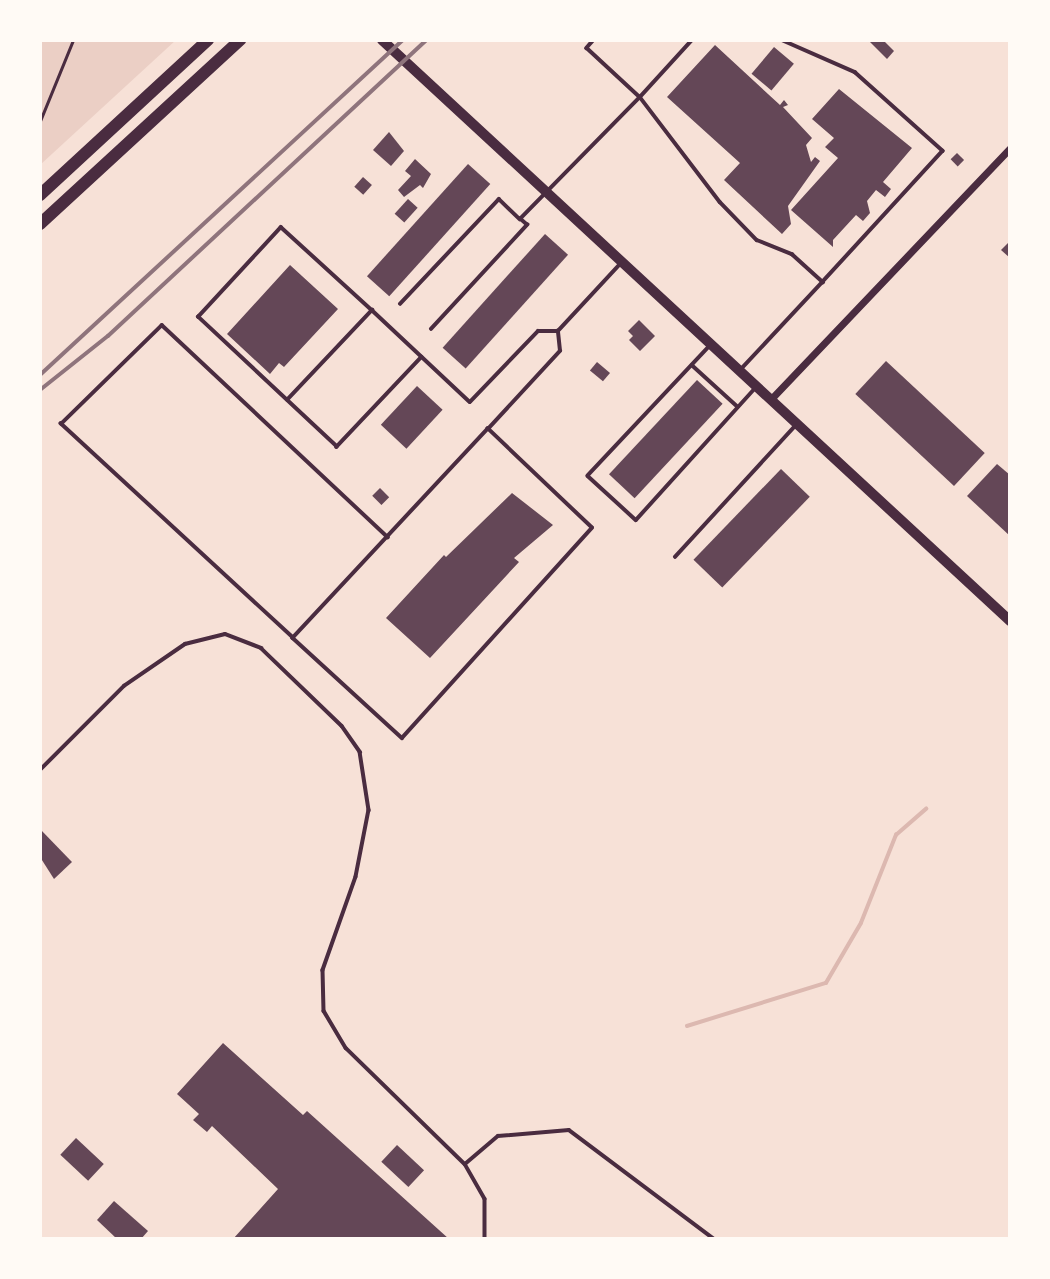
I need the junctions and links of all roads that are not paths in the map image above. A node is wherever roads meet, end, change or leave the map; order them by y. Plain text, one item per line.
1 (208, 40) edge
2 (240, 40) edge
3 (382, 40) edge
4 (594, 40) edge
5 (692, 40) edge
6 (782, 40) edge
7 (640, 97) junction
8 (1010, 148) edge
9 (545, 192) junction
10 (40, 195) edge
11 (520, 219) junction
12 (40, 224) edge
13 (621, 263) junction
14 (823, 282) junction
15 (400, 304) dead end
16 (372, 310) junction
17 (431, 329) dead end
18 (558, 331) junction
19 (712, 345) junction
20 (422, 357) junction
21 (692, 365) junction
22 (741, 371) junction
23 (757, 386) junction
24 (771, 398) junction
25 (287, 400) junction
26 (738, 407) junction
27 (798, 424) junction
28 (488, 429) junction
29 (388, 537) junction
30 (675, 557) dead end
31 (1010, 621) edge
32 (293, 638) junction
33 (40, 770) edge
34 (465, 1164) junction
35 (485, 1239) edge
36 (714, 1239) edge

1 - 10 highway
2 - 12 highway
3 - 9 street
4 - 7 lane
5 - 7 lane
6 - 14 lane
7 - 9 lane
7 - 14 lane
8 - 24 street
9 - 11 lane
9 - 13 street
11 - 15 lane
11 - 17 lane
13 - 18 lane
13 - 19 street
14 - 22 lane
16 - 20 lane
16 - 25 lane
16 - 25 lane
18 - 20 lane
18 - 28 lane
19 - 21 lane
19 - 22 street
20 - 25 lane
21 - 26 lane
21 - 26 lane
22 - 23 street
23 - 24 street
23 - 26 lane
24 - 27 street
27 - 30 lane
27 - 31 street
28 - 29 lane
28 - 32 lane
29 - 32 lane
29 - 32 lane
33 - 34 lane
34 - 35 lane
34 - 36 lane

